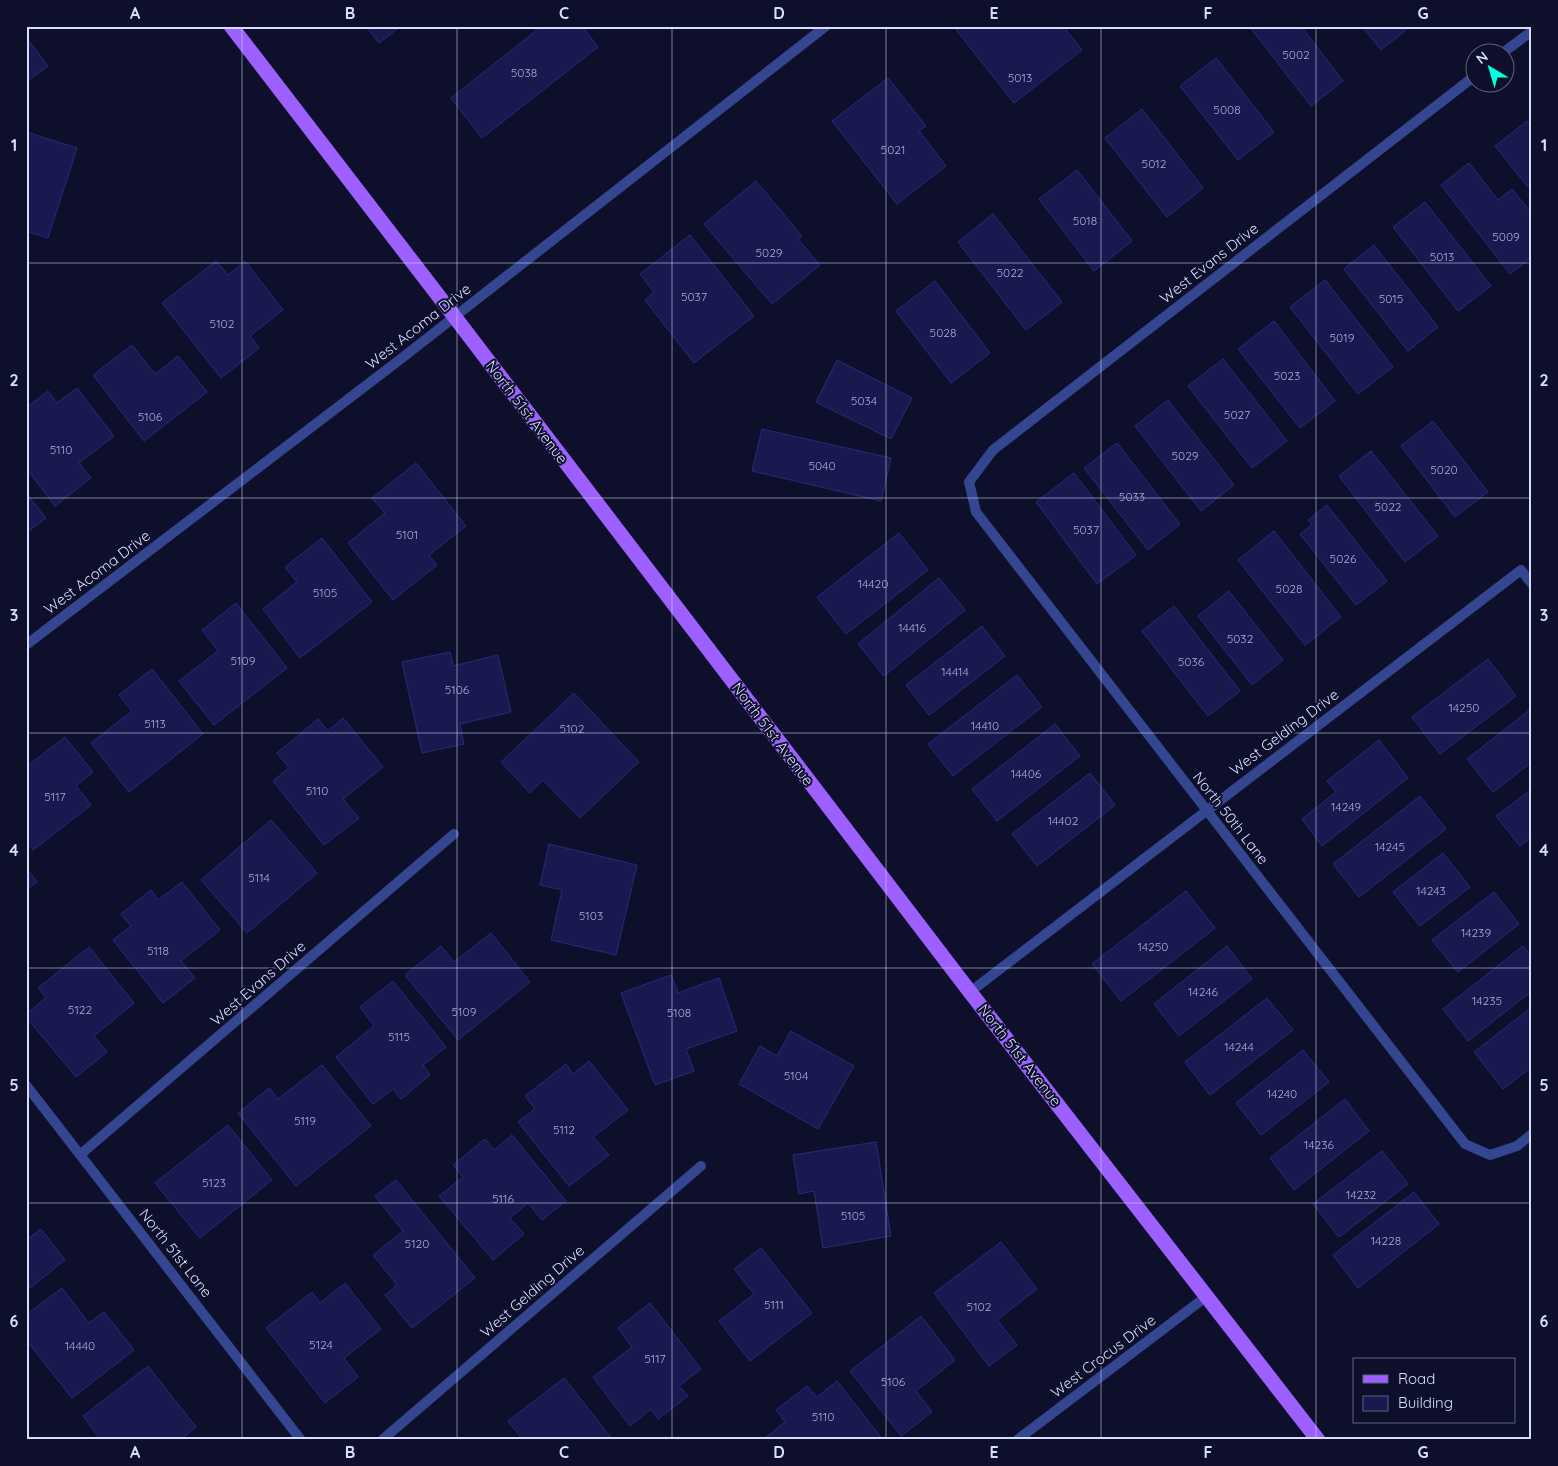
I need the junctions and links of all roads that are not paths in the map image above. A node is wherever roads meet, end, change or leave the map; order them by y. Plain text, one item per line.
1 (231, 26) edge
2 (826, 26) edge
3 (1532, 31) edge
4 (1516, 43) edge
5 (1466, 83) edge
6 (454, 316) junction
7 (969, 482) joint
8 (1532, 584) edge
9 (26, 645) edge
10 (1206, 811) junction
11 (454, 834) dead end
12 (970, 992) junction
13 (26, 1085) edge
14 (1532, 1134) edge
15 (81, 1154) junction
16 (702, 1166) dead end
17 (1207, 1296) junction
18 (301, 1440) edge
19 (382, 1440) edge
20 (1017, 1440) edge
21 (1318, 1440) edge

1 - 6 main road, North 51st Avenue
2 - 6 street, West Acoma Drive
3 - 4 street
5 - 7 street, West Evans Drive
6 - 9 street, West Acoma Drive
6 - 12 main road, North 51st Avenue
7 - 10 street, North 50th Lane
8 - 10 street, West Gelding Drive
10 - 12 street, West Gelding Drive
10 - 14 street, North 50th Lane
11 - 15 street, West Evans Drive
12 - 17 main road, North 51st Avenue
13 - 15 street, North 51st Lane
15 - 18 street, North 51st Lane
16 - 19 street, West Gelding Drive
17 - 20 street, West Crocus Drive
17 - 21 main road, North 51st Avenue

